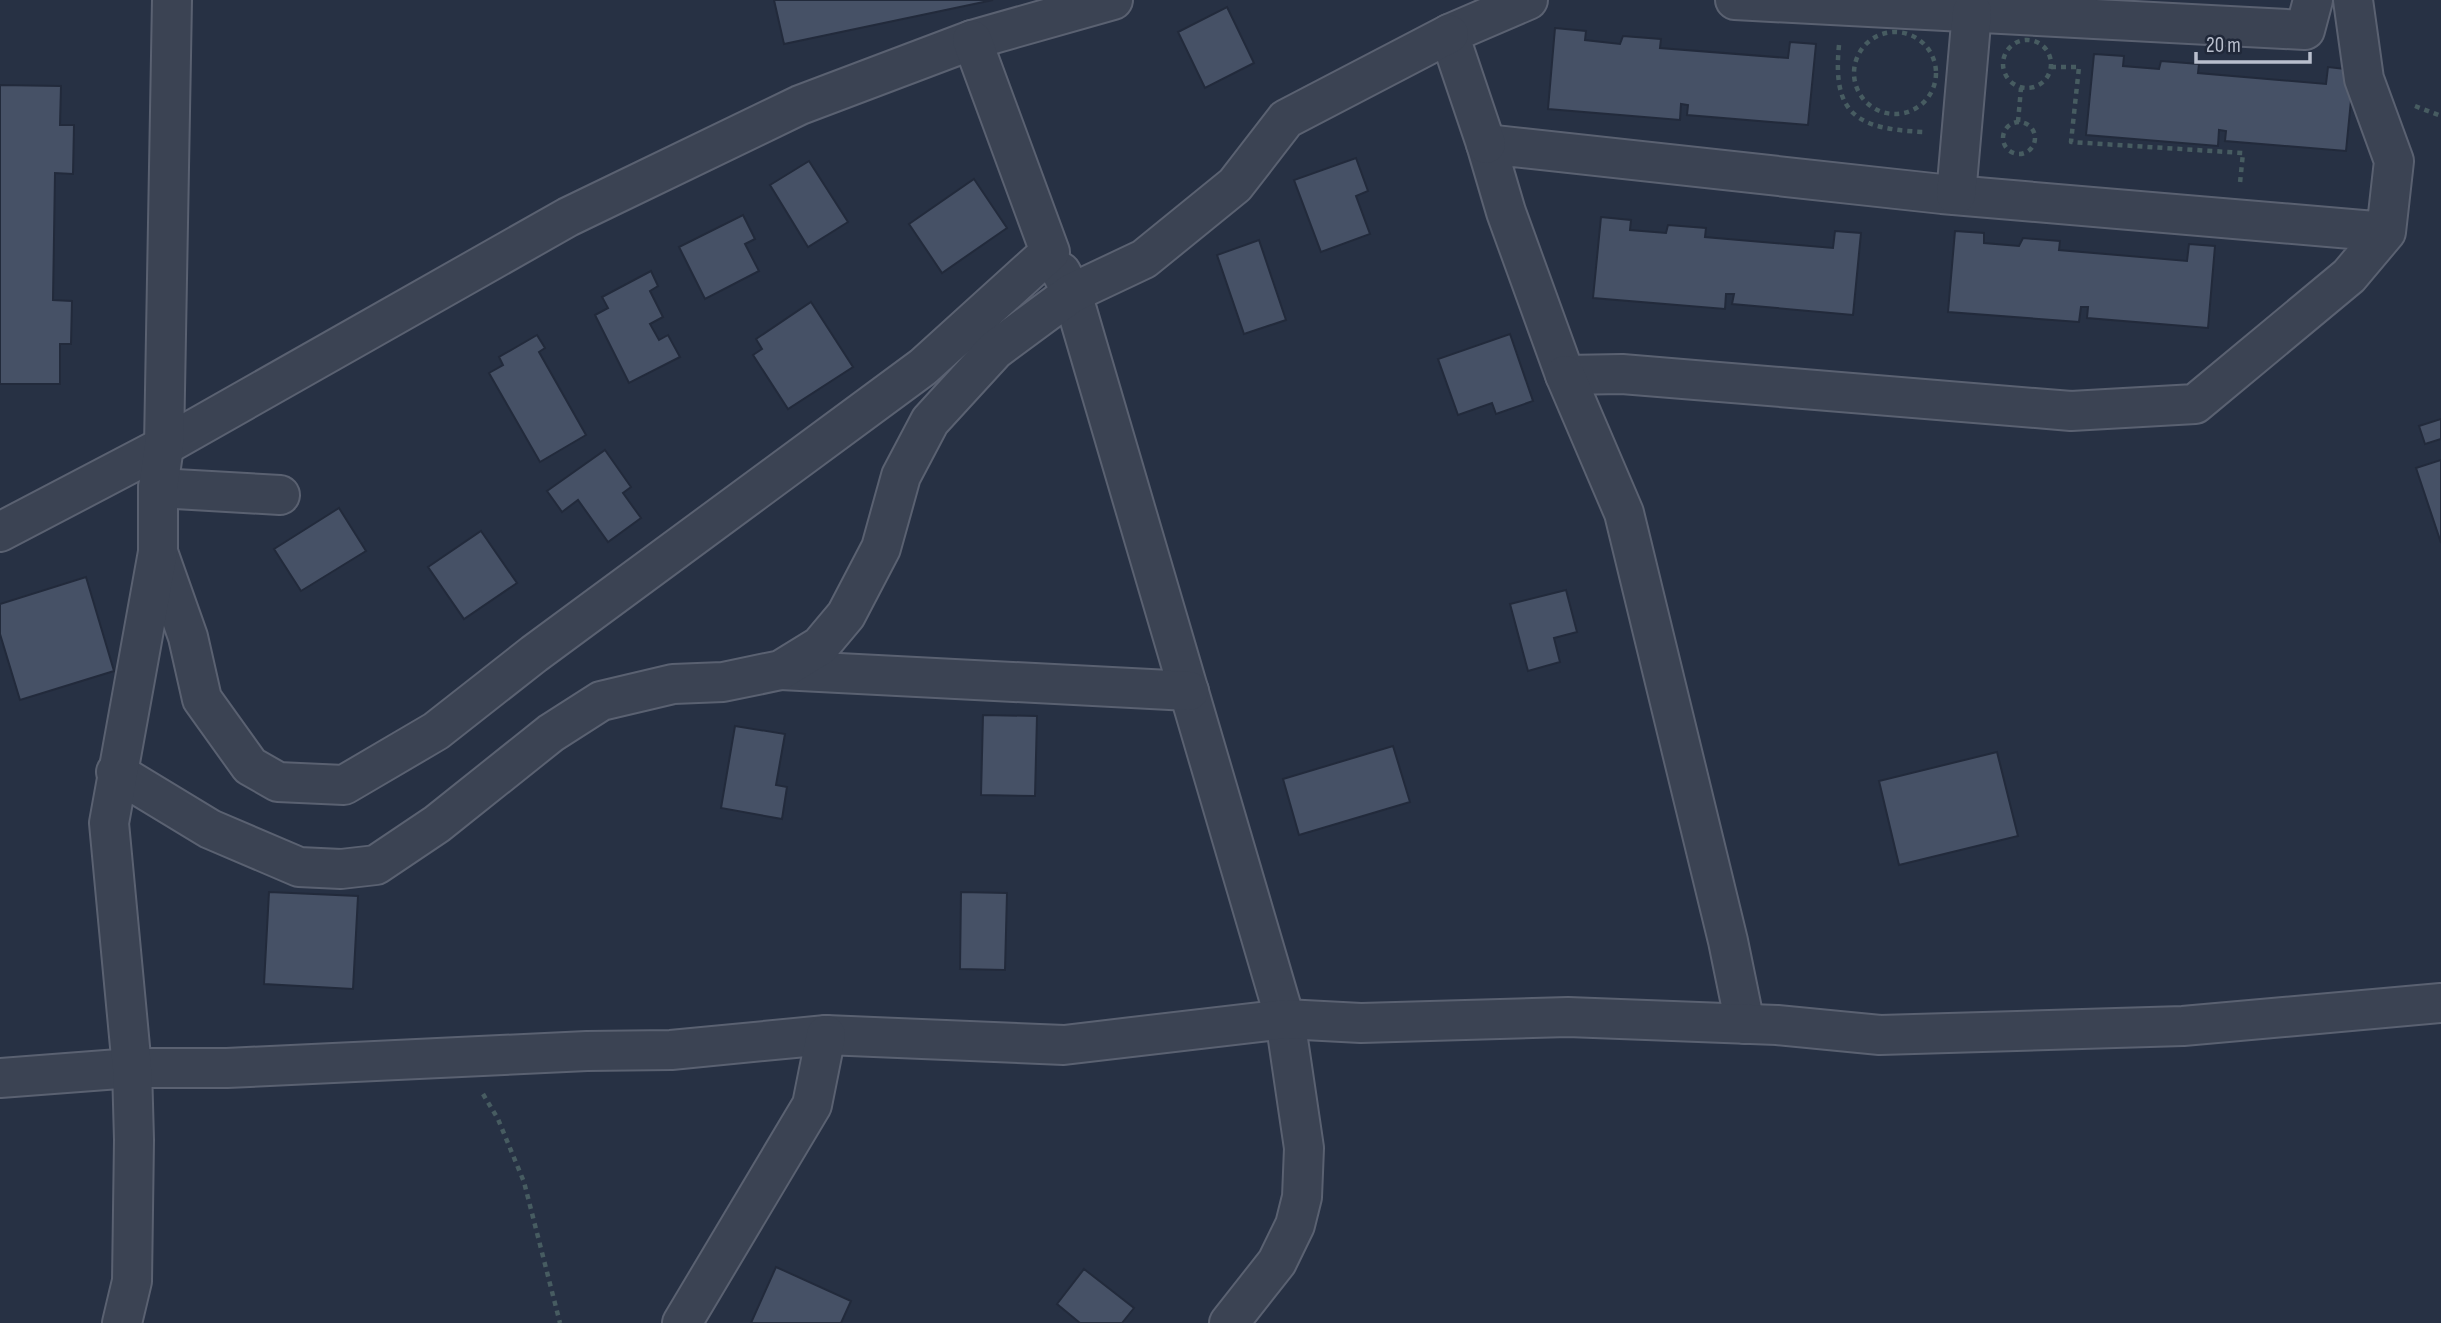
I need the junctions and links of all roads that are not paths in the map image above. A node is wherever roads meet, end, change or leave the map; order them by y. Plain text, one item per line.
1 (172, 0) edge
2 (1113, 0) edge
3 (1528, 0) edge
4 (1735, 0) edge
5 (2313, 0) edge
6 (2353, 0) edge
7 (1972, 12) junction
8 (1449, 34) junction
9 (972, 40) junction
10 (1486, 144) junction
11 (1956, 195) junction
12 (2386, 232) junction
13 (1050, 252) junction
14 (1072, 293) junction
15 (1565, 375) junction
16 (164, 446) junction
17 (158, 488) junction
18 (280, 495) dead end
19 (0, 532) edge
20 (158, 552) junction
21 (781, 670) junction
22 (1189, 691) junction
23 (116, 772) junction
24 (2441, 1003) edge
25 (1285, 1019) junction
26 (1745, 1024) junction
27 (826, 1035) junction
28 (132, 1068) junction
29 (0, 1078) edge
30 (122, 1323) edge
31 (682, 1323) edge
32 (1229, 1323) edge

1 - 16 street
2 - 9 street
3 - 8 street
4 - 7 street
5 - 7 street
6 - 12 street
7 - 11 street
8 - 10 street
8 - 14 street
9 - 13 street
9 - 16 street
10 - 11 street
10 - 15 street
11 - 12 street
12 - 15 street
13 - 14 street
13 - 20 street
14 - 21 street
14 - 22 street
15 - 26 street
16 - 17 street
16 - 19 street
17 - 18 street
17 - 20 street
20 - 23 street
21 - 22 street
21 - 23 street
22 - 25 street
23 - 28 street
24 - 26 street
25 - 26 street
25 - 27 street
25 - 32 street
27 - 28 street
27 - 31 street
28 - 29 street
28 - 30 street

